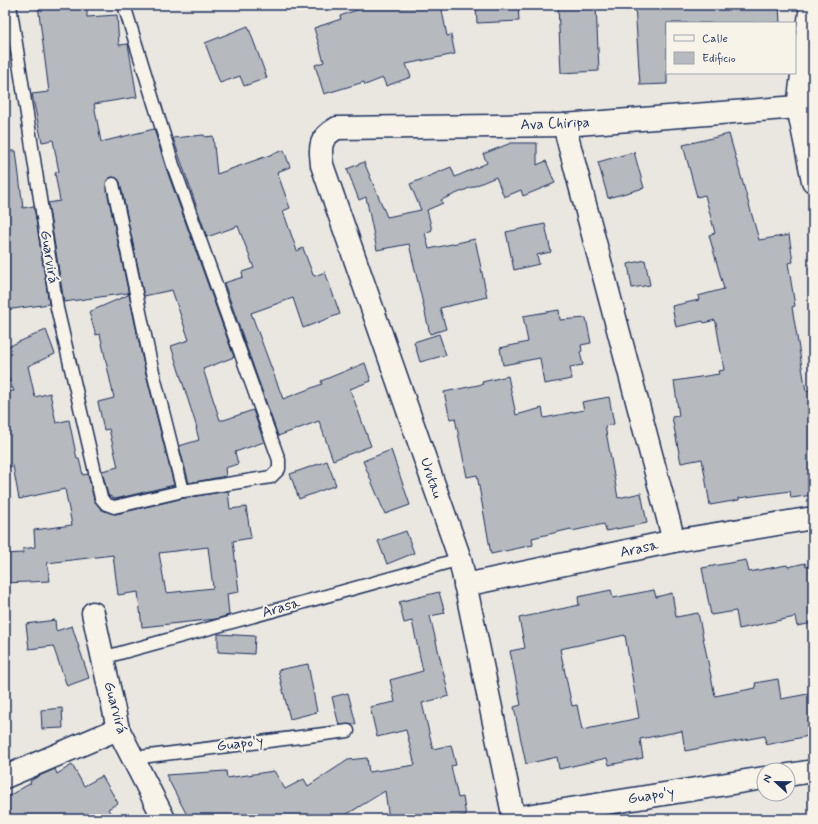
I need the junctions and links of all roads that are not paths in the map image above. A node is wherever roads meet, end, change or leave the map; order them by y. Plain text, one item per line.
1 (10, 5) edge
2 (124, 5) edge
3 (811, 5) edge
4 (798, 107) junction
5 (564, 125) junction
6 (320, 146) joint
7 (813, 181) edge
8 (113, 184) dead end
9 (183, 491) junction
10 (813, 518) edge
11 (674, 541) junction
12 (460, 559) junction
13 (465, 585) junction
14 (93, 613) dead end
15 (102, 658) junction
16 (118, 729) junction
17 (348, 730) dead end
18 (133, 758) junction
19 (813, 771) edge
20 (796, 774) edge
21 (5, 777) edge
22 (756, 779) edge
23 (514, 818) edge
24 (164, 819) edge

1 - 9 lane, Guarvirá
2 - 9 lane
3 - 4 street
4 - 5 street, Ava Chiripa
4 - 7 street
5 - 6 street, Ava Chiripa
5 - 11 street
6 - 12 street, Urutau
8 - 9 lane
10 - 11 street, Arasa
11 - 13 street, Arasa
12 - 13 street, Urutau
12 - 15 lane, Arasa
13 - 23 street, Urutau
14 - 15 street, Guarvirá
15 - 16 street, Guarvirá
16 - 18 street, Guarvirá
16 - 21 street
17 - 18 lane, Guapo'y
18 - 24 street, Guarvirá
19 - 20 street
22 - 23 street, Guapo'y

